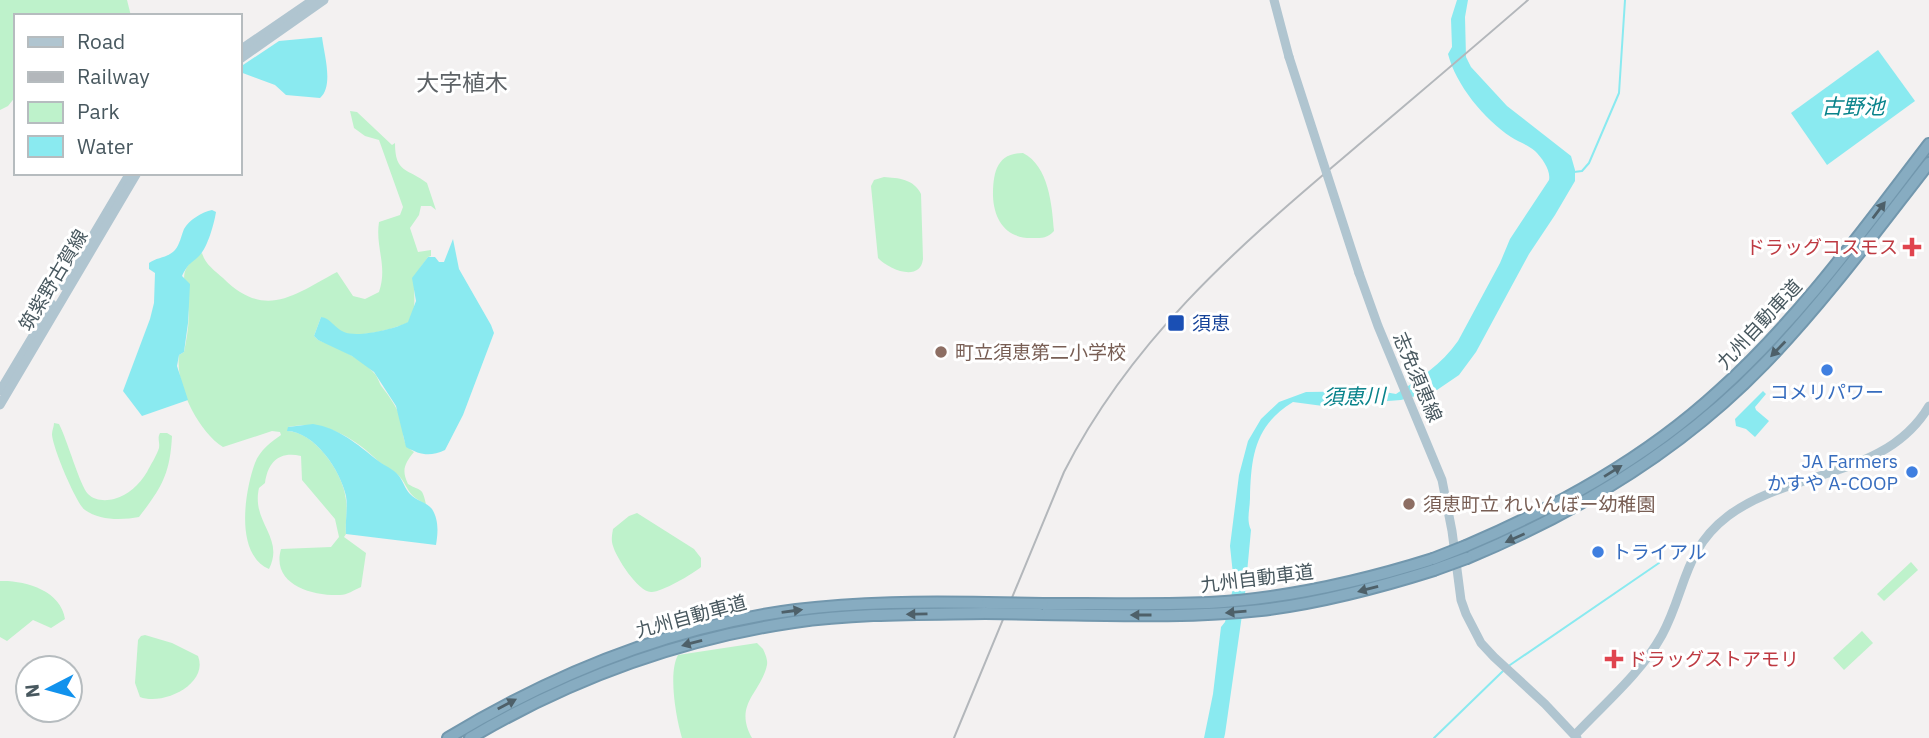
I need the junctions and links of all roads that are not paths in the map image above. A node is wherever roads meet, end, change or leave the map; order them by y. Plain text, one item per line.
1 (313, 0) edge
2 (324, 0) edge
3 (1274, 0) edge
4 (242, 49) edge
5 (242, 58) edge
6 (1929, 134) edge
7 (1929, 144) edge
8 (1929, 163) edge
9 (1929, 169) edge
10 (129, 175) edge
11 (136, 175) edge
12 (1900, 182) junction
13 (1874, 233) junction
14 (0, 391) edge
15 (0, 405) edge
16 (1929, 406) edge
17 (1466, 552) junction
18 (986, 608) junction
19 (1576, 736) edge
20 (448, 738) edge
21 (470, 738) edge

1 - 4 main road
2 - 5 main road
3 - 19 main road, 志免須恵線, bridge
6 - 12 highway
7 - 12 highway, 九州自動車道
8 - 13 highway, 九州自動車道
9 - 13 highway
10 - 14 main road, 筑紫野古賀線
11 - 15 main road, 筑紫野古賀線
17 -> 12 highway, 九州自動車道
13 -> 17 highway, 九州自動車道
16 - 19 main road, 志免須恵線
17 - 18 highway, 九州自動車道, bridge
20 -> 18 highway, 九州自動車道
18 -> 21 highway, 九州自動車道

